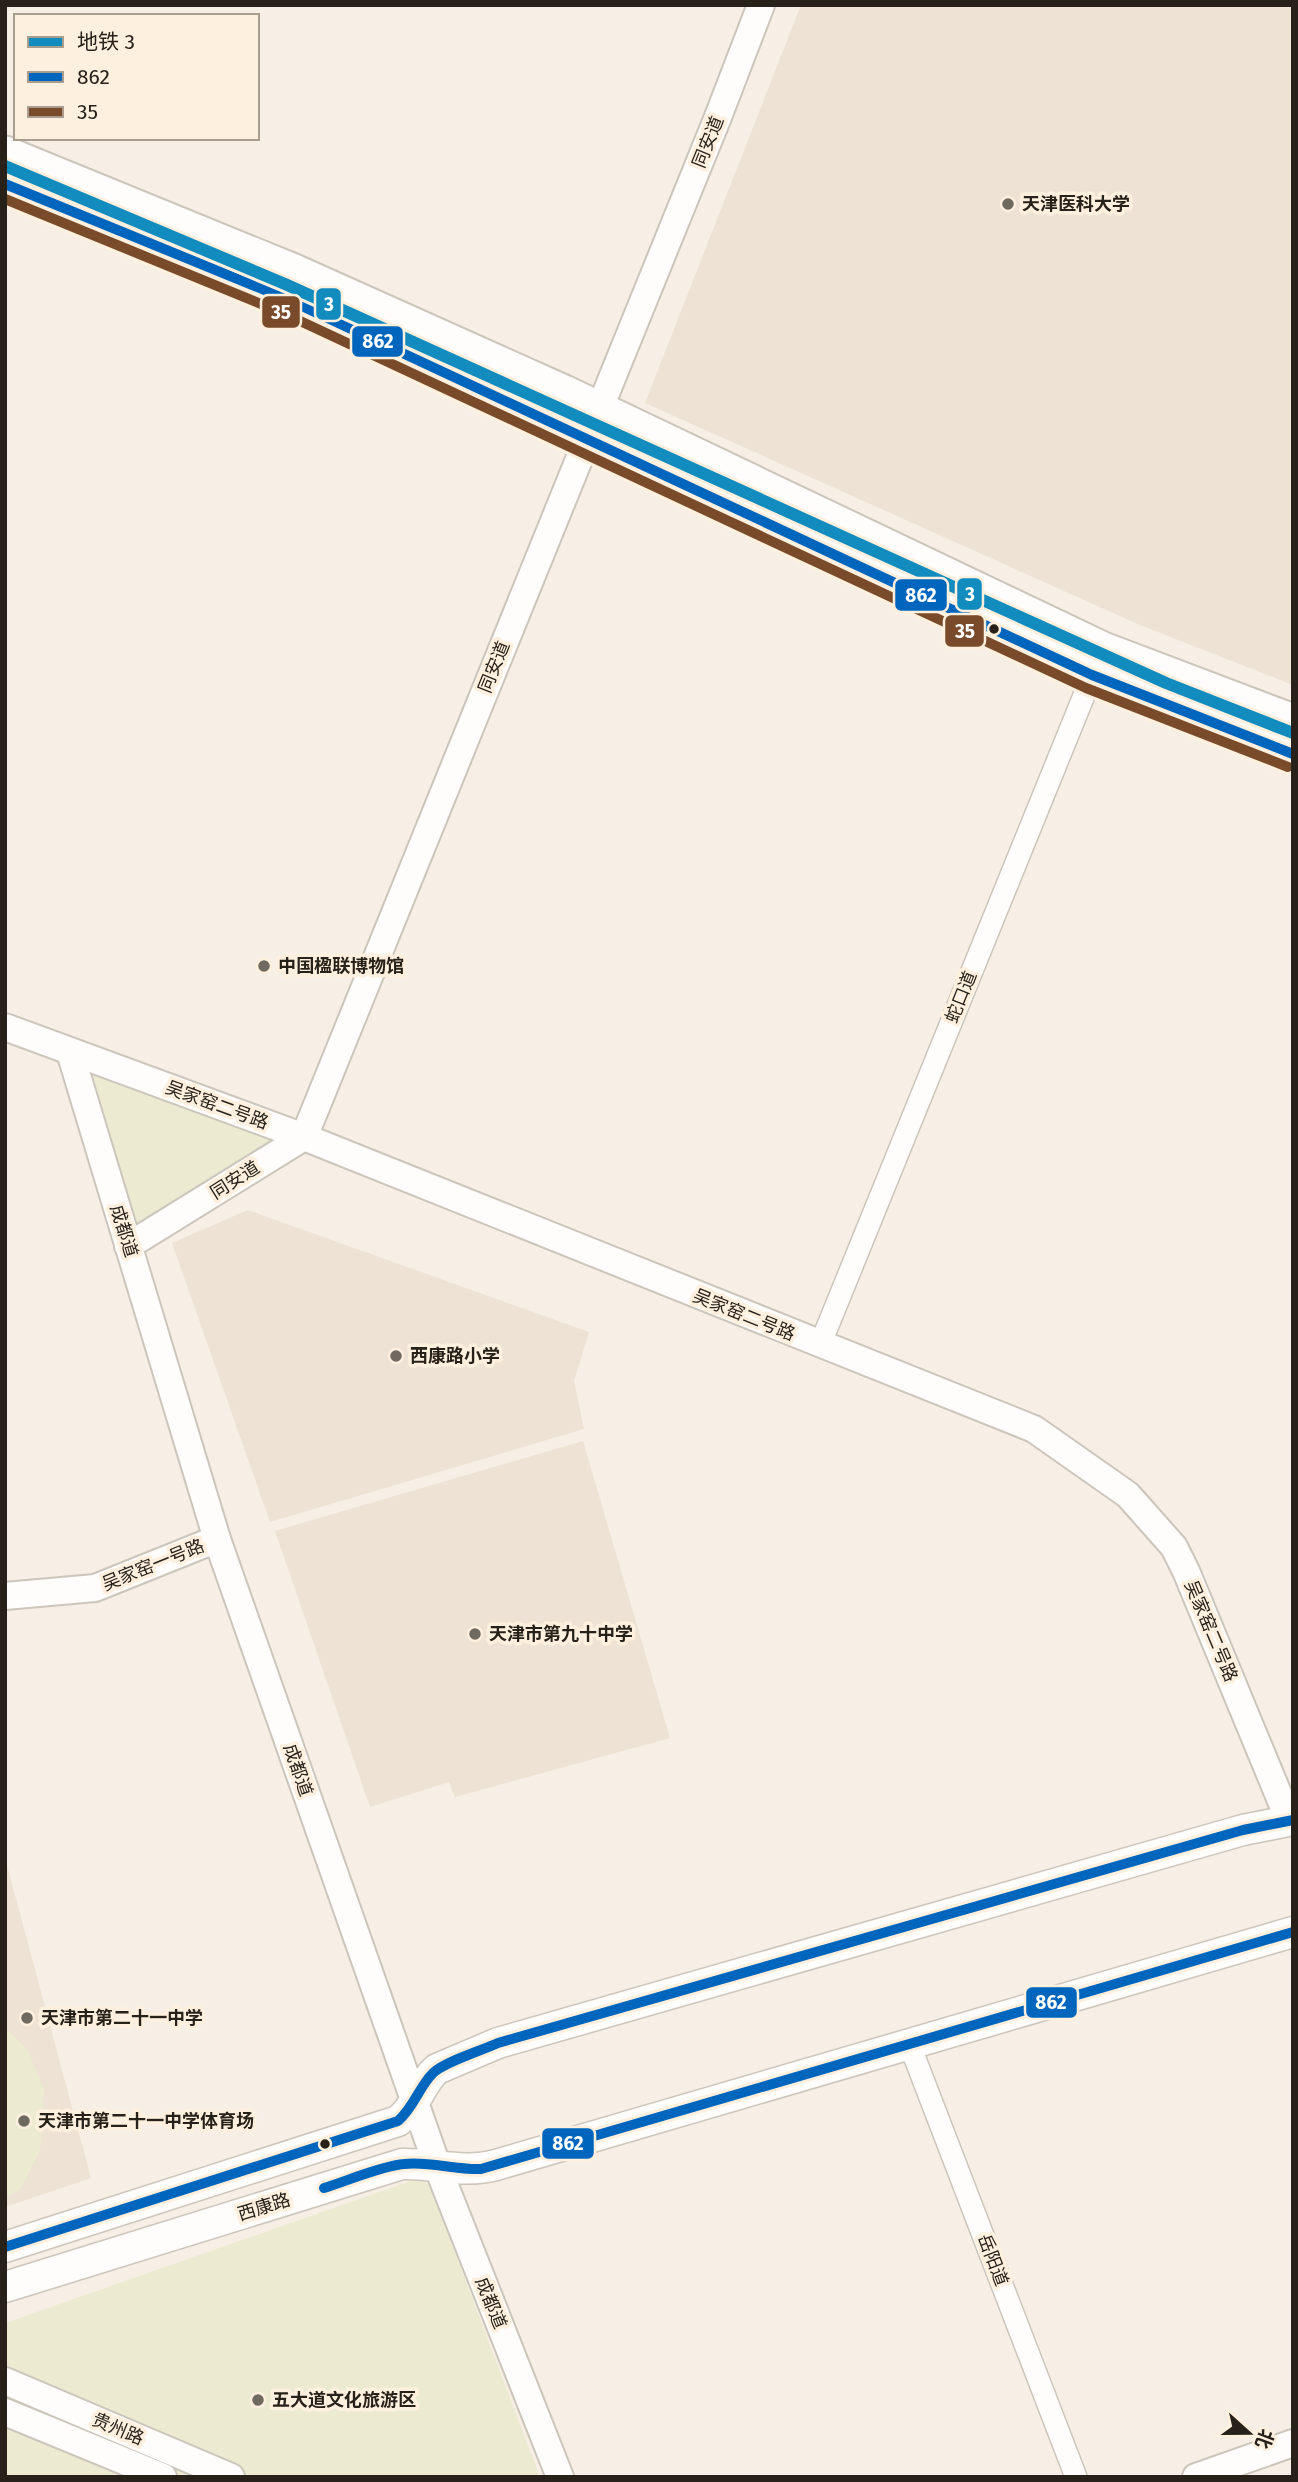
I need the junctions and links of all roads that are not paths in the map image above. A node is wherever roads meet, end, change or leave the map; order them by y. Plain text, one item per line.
1 (761, 5) edge
2 (5, 153) edge
3 (5, 184) edge
4 (600, 408) junction
5 (587, 439) junction
6 (1097, 662) junction
7 (1293, 721) edge
8 (1293, 754) edge
9 (5, 1027) edge
10 (70, 1052) junction
11 (303, 1137) junction
12 (128, 1246) junction
13 (820, 1345) junction
14 (217, 1539) junction
15 (5, 1595) edge
16 (1291, 1820) edge
17 (1293, 1932) edge
18 (909, 2043) junction
19 (415, 2104) junction
20 (438, 2168) junction
21 (5, 2248) edge
22 (5, 2287) edge
23 (5, 2381) edge
24 (5, 2412) edge
25 (1293, 2444) edge
26 (163, 2477) edge
27 (230, 2477) edge
28 (560, 2477) edge
29 (1076, 2477) edge
30 (1196, 2477) edge

1 - 4 street, 同安道
2 - 4 main road
3 - 5 main road
4 - 5 street, 同安道
4 - 6 main road
5 - 6 main road
5 - 11 street, 同安道
6 - 7 main road
6 - 8 main road
6 - 13 street, 蛇口道
9 - 10 street, 吴家窑二号路
10 - 11 street, 吴家窑二号路
10 - 12 street, 成都道
11 - 12 street, 同安道
11 - 13 street, 吴家窑二号路
12 - 14 street, 成都道
13 - 16 street, 吴家窑二号路
14 - 15 street, 吴家窑一号路
14 - 19 street, 成都道
16 - 19 main road
17 - 18 main road, 西康路
18 - 20 main road, 西康路
18 - 29 street, 岳阳道
19 - 20 street, 成都道
19 - 21 main road
20 - 22 main road, 西康路
20 - 28 street, 成都道
23 - 27 street, 贵州路
24 - 26 street, 贵州路
25 - 30 street

